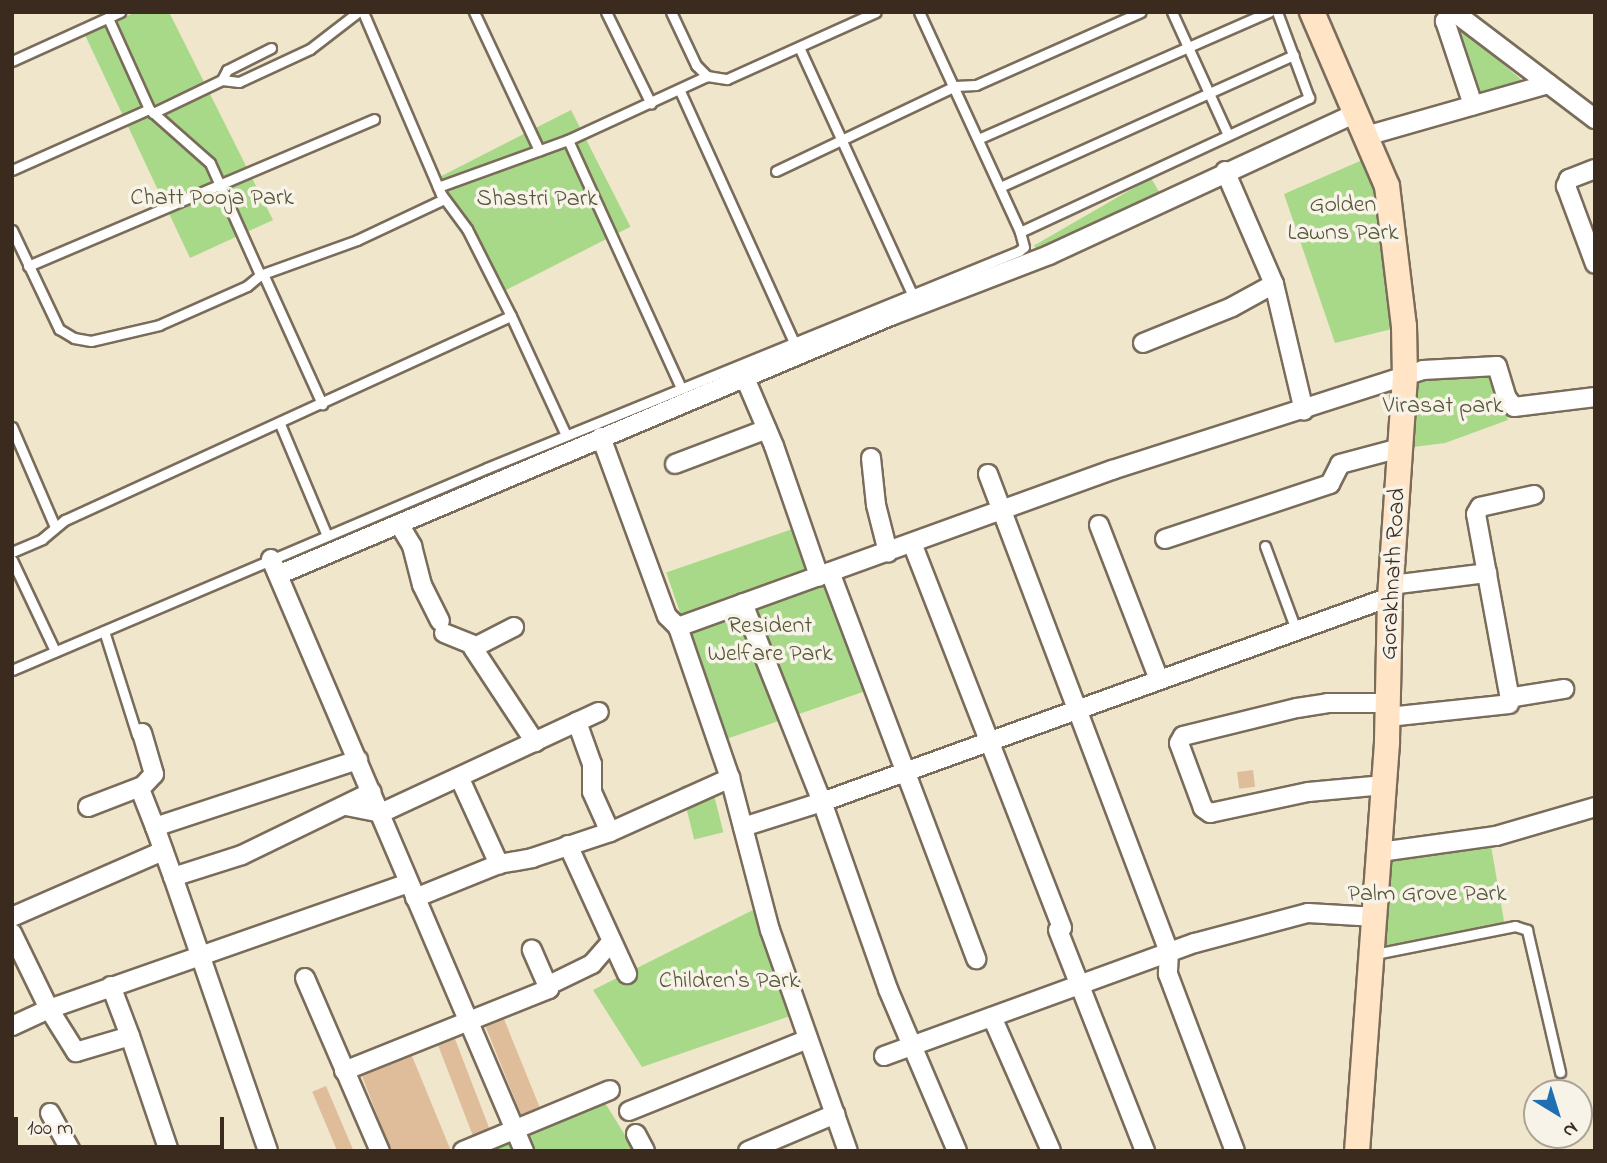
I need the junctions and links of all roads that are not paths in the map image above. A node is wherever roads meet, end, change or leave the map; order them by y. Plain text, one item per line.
1 (120, 12) edge
2 (360, 12) edge
3 (474, 12) edge
4 (606, 12) edge
5 (671, 12) edge
6 (876, 12) edge
7 (919, 12) edge
8 (1141, 12) edge
9 (1172, 12) edge
10 (1269, 12) edge
11 (1277, 12) edge
12 (1312, 12) edge
13 (1451, 13) edge
14 (108, 18) junction
15 (799, 47) junction
16 (1188, 47) junction
17 (271, 48) dead end
18 (1294, 55) junction
19 (12, 61) edge
20 (707, 76) junction
21 (222, 80) junction
22 (1549, 84) junction
23 (955, 86) junction
24 (680, 91) junction
25 (1209, 93) junction
26 (651, 104) junction
27 (1473, 105) junction
28 (151, 111) junction
29 (374, 119) dead end
30 (1595, 119) edge
31 (1361, 124) junction
32 (1228, 135) junction
33 (568, 139) junction
34 (978, 139) junction
35 (842, 140) junction
36 (539, 150) junction
37 (1595, 169) edge
38 (12, 170) edge
39 (776, 171) dead end
40 (1225, 171) junction
41 (221, 184) junction
42 (438, 187) junction
43 (1000, 187) junction
44 (444, 199) junction
45 (12, 230) edge
46 (1020, 232) junction
47 (1595, 264) edge
48 (28, 267) junction
49 (262, 275) junction
50 (1274, 284) junction
51 (912, 294) junction
52 (511, 316) junction
53 (794, 342) junction
54 (1143, 343) dead end
55 (745, 377) junction
56 (1405, 377) junction
57 (681, 388) junction
58 (1595, 397) edge
59 (322, 404) junction
60 (1304, 411) junction
61 (280, 424) junction
62 (12, 427) edge
63 (767, 429) junction
64 (601, 437) junction
65 (570, 442) junction
66 (1400, 448) junction
67 (871, 458) dead end
68 (675, 464) dead end
69 (988, 474) dead end
70 (1534, 495) dead end
71 (1003, 510) junction
72 (398, 524) junction
73 (1099, 524) dead end
74 (55, 527) junction
75 (327, 536) junction
76 (1165, 539) dead end
77 (912, 543) junction
78 (1265, 546) dead end
79 (12, 552) edge
80 (888, 552) junction
81 (12, 560) edge
82 (274, 567) junction
83 (1487, 573) junction
84 (824, 574) junction
85 (1391, 591) junction
86 (743, 603) junction
87 (514, 627) dead end
88 (678, 627) junction
89 (1296, 630) junction
90 (104, 631) junction
91 (474, 645) junction
92 (55, 651) junction
93 (12, 670) edge
94 (1159, 680) junction
95 (1564, 689) dead end
96 (1509, 704) dead end
97 (1079, 709) junction
98 (1388, 710) junction
99 (599, 712) dead end
100 (577, 722) junction
101 (139, 734) joint
102 (535, 742) junction
103 (988, 743) junction
104 (358, 760) junction
105 (907, 774) junction
106 (730, 778) junction
107 (460, 779) junction
108 (1384, 785) junction
109 (140, 786) junction
110 (372, 792) junction
111 (822, 802) junction
112 (346, 806) junction
113 (88, 807) dead end
114 (1595, 807) edge
115 (381, 813) junction
116 (155, 827) junction
117 (743, 827) junction
118 (610, 832) junction
119 (568, 845) junction
120 (163, 851) junction
121 (1380, 852) junction
122 (499, 864) junction
123 (173, 877) junction
124 (412, 891) junction
125 (12, 917) edge
126 (1376, 917) junction
127 (12, 933) edge
128 (612, 941) junction
129 (532, 950) dead end
130 (1169, 952) junction
131 (200, 953) junction
132 (1373, 954) junction
133 (976, 959) dead end
134 (627, 974) dead end
135 (305, 978) dead end
136 (551, 984) junction
137 (1079, 985) junction
138 (111, 986) junction
139 (48, 1009) junction
140 (992, 1017) junction
141 (469, 1022) junction
142 (12, 1026) edge
143 (130, 1036) junction
144 (808, 1039) junction
145 (911, 1046) junction
146 (884, 1056) dead end
147 (344, 1070) junction
148 (1560, 1072) dead end
149 (610, 1090) dead end
150 (629, 1111) dead end
151 (50, 1113) dead end
152 (835, 1114) junction
153 (514, 1129) junction
154 (636, 1134) dead end
155 (71, 1151) edge
156 (169, 1151) edge
157 (268, 1151) edge
158 (380, 1151) edge
159 (463, 1151) edge
160 (524, 1151) edge
161 (645, 1151) edge
162 (748, 1151) edge
163 (848, 1151) edge
164 (957, 1151) edge
165 (1051, 1151) edge
166 (1145, 1151) edge
167 (1235, 1151) edge
168 (1357, 1151) edge

1 - 14 lane
2 - 21 lane
2 - 42 lane
3 - 36 lane
4 - 26 lane
5 - 20 lane
6 - 15 lane
7 - 23 lane
8 - 23 lane
9 - 16 lane
10 - 16 lane
11 - 18 lane
12 - 31 main road, Gorakhnath Road
13 - 22 street
13 - 27 street
14 - 19 lane
14 - 28 lane
15 - 20 lane
15 - 35 lane
16 - 25 lane
16 - 34 lane
17 - 21 lane
18 - 25 lane
18 - 32 lane
20 - 24 lane
21 - 28 lane
22 - 27 street
22 - 30 street
23 - 34 lane
23 - 35 lane
24 - 26 lane
24 - 53 lane
25 - 32 lane
25 - 43 lane
26 - 33 lane
27 - 31 street
28 - 38 lane
28 - 41 lane
29 - 41 lane
31 - 40 street
31 - 56 main road, Gorakhnath Road
32 - 46 lane
33 - 36 lane
33 - 57 lane
34 - 43 lane
35 - 39 lane
35 - 51 lane
36 - 42 lane
37 - 47 street
40 - 50 street
40 - 55 street
41 - 48 lane
41 - 49 lane
42 - 44 lane
43 - 46 lane
44 - 49 lane
44 - 52 lane
45 - 48 lane
46 - 51 lane
48 - 49 lane
49 - 59 lane
50 - 54 street
50 - 60 street
51 - 53 lane
52 - 59 lane
52 - 65 lane
53 - 57 lane
55 - 63 street
55 - 64 street
56 - 58 street
56 - 60 street
56 - 66 main road, Gorakhnath Road
57 - 65 lane
59 - 61 lane
60 - 71 street
61 - 74 lane
61 - 75 lane
62 - 74 lane
63 - 68 street
63 - 84 street
64 - 65 street
64 - 88 street
65 - 72 street
65 - 75 lane
66 - 76 street
66 - 85 main road, Gorakhnath Road
67 - 80 street
69 - 71 street
70 - 83 street
71 - 77 street
71 - 97 street
72 - 82 street
72 - 91 street
73 - 94 street
74 - 79 lane
75 - 82 lane
77 - 80 street
77 - 103 street
78 - 89 lane
80 - 84 street
81 - 92 lane
82 - 90 lane
82 - 104 street
83 - 85 street
83 - 95 street
84 - 86 street
84 - 105 street
85 - 89 street
85 - 98 main road, Gorakhnath Road
86 - 88 street
86 - 111 street
87 - 91 street
88 - 106 street
89 - 94 street
90 - 92 lane
90 - 101 lane
91 - 102 street
92 - 93 lane
94 - 97 street
96 - 98 street
97 - 103 street
97 - 130 street
98 - 108 main road, Gorakhnath Road
98 - 108 street
99 - 100 street
100 - 102 street
100 - 118 street
101 - 109 street
102 - 107 street
103 - 105 street
103 - 137 street
104 - 110 street
104 - 116 street
105 - 111 street
105 - 133 street
106 - 117 street
106 - 118 street
107 - 115 street
107 - 122 street
108 - 121 main road, Gorakhnath Road
109 - 113 street
109 - 116 street
110 - 112 street
110 - 115 street
111 - 117 street
111 - 145 street
112 - 115 street
112 - 123 street
114 - 121 street
115 - 124 street
116 - 120 street
117 - 144 street
118 - 119 street
119 - 122 street
119 - 128 street
120 - 123 street
120 - 125 street
121 - 126 main road, Gorakhnath Road
122 - 124 street
123 - 131 street
124 - 131 street
124 - 141 street
126 - 130 street
126 - 132 main road, Gorakhnath Road
127 - 139 street
128 - 134 street
128 - 136 street
129 - 136 street
130 - 137 street
130 - 167 street
131 - 138 street
131 - 157 street
132 - 148 lane
132 - 168 main road, Gorakhnath Road
135 - 147 street
136 - 141 street
137 - 140 street
137 - 166 street
138 - 139 street
138 - 143 street
139 - 142 street
139 - 143 street
140 - 145 street
140 - 165 street
141 - 147 street
141 - 153 street
143 - 156 street
144 - 150 street
144 - 152 street
145 - 146 street
145 - 164 street
147 - 158 street
149 - 153 street
151 - 155 street
152 - 162 street
152 - 163 street
153 - 159 street
153 - 160 street
154 - 161 street

